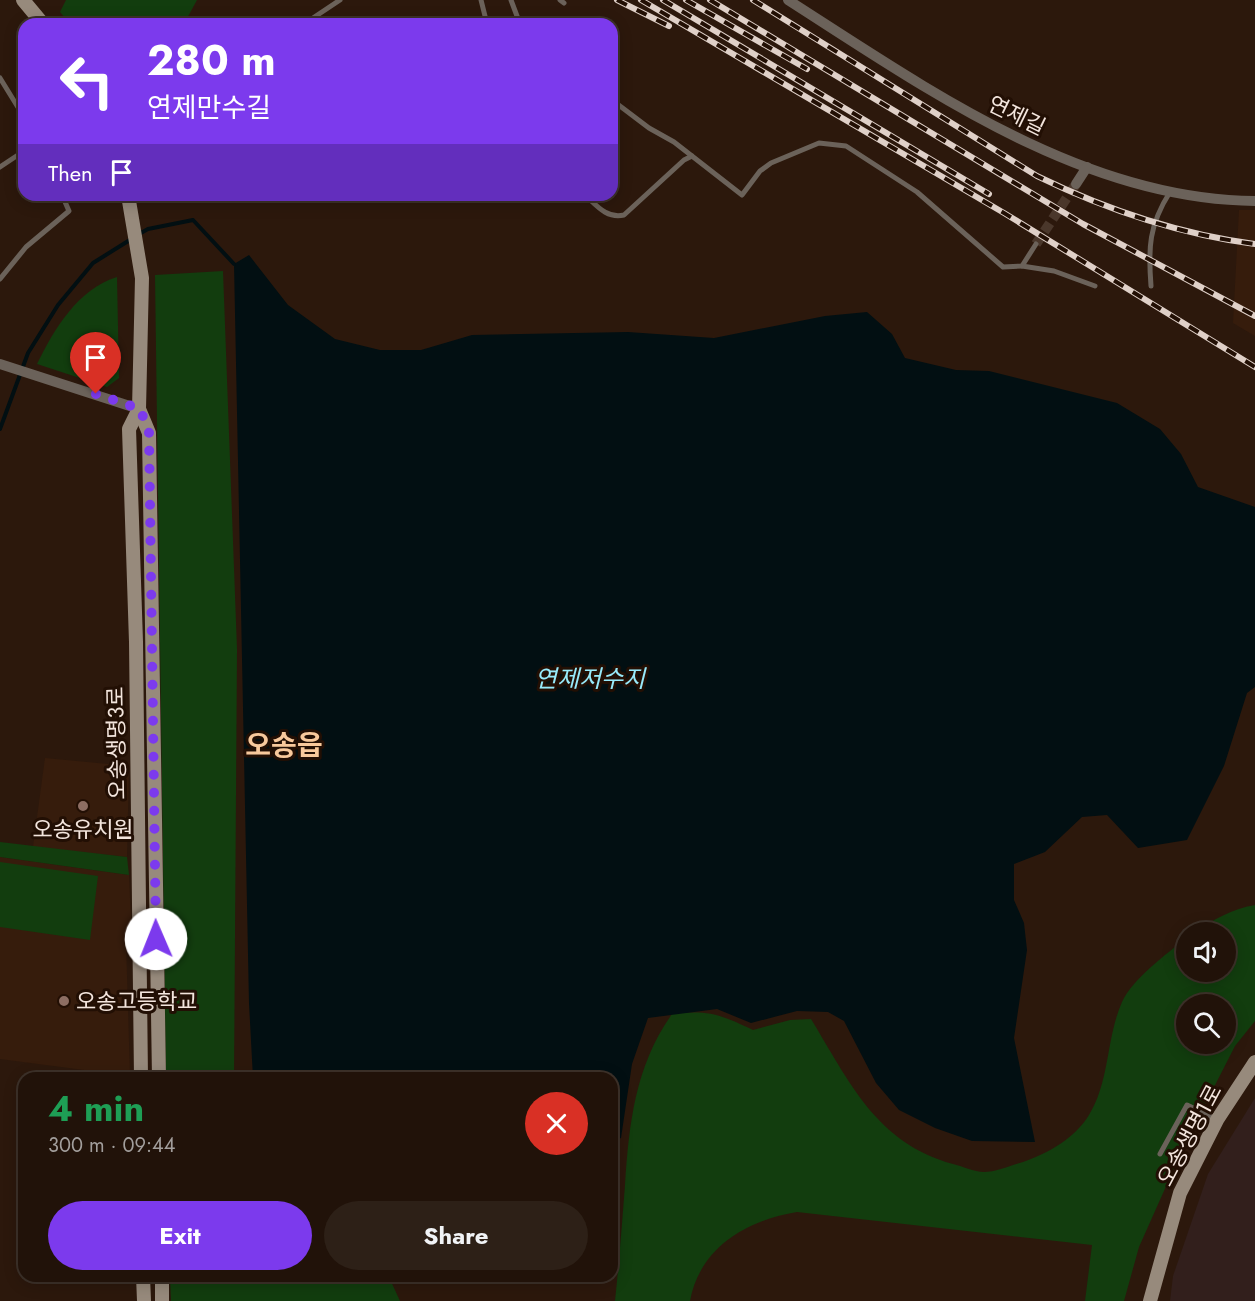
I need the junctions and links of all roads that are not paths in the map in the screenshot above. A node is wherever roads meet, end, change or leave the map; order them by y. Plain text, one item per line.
1 (23, 0) edge
2 (340, 0) edge
3 (481, 0) edge
4 (511, 0) edge
5 (788, 0) edge
6 (38, 18) edge
7 (313, 18) edge
8 (486, 18) edge
9 (518, 18) edge
10 (0, 78) edge
11 (618, 104) edge
12 (18, 107) edge
13 (18, 155) edge
14 (692, 156) junction
15 (0, 167) edge
16 (1087, 167) junction
17 (1076, 184) tunnel mouth
18 (1170, 192) junction
19 (65, 201) edge
20 (591, 201) edge
21 (1255, 201) edge
22 (130, 202) edge
23 (1036, 244) tunnel mouth
24 (1022, 266) junction
25 (0, 279) edge
26 (1095, 286) dead end
27 (1151, 286) dead end
28 (0, 364) edge
29 (140, 409) junction
30 (1255, 1062) edge
31 (141, 1072) edge
32 (159, 1072) edge
33 (1217, 1120) junction
34 (1160, 1154) dead end
35 (143, 1282) edge
36 (162, 1282) edge
37 (144, 1301) edge
38 (162, 1301) edge
39 (1150, 1301) edge

1 - 6 street
2 - 7 lane
3 - 8 lane
4 - 9 lane
5 - 16 street, 연제길
10 - 12 lane
11 - 14 lane
13 - 15 lane
14 - 20 lane
14 - 24 lane
16 - 17 street
16 - 18 street, 연제길
18 - 21 street, 연제길
18 - 27 lane
19 - 25 lane
22 - 29 street, 오송생명3로
23 - 24 lane
24 - 26 lane
28 - 29 street
29 - 31 street, 오송생명3로
29 - 32 street, 오송생명3로
30 - 33 street, 오송생명1로
33 - 34 lane
33 - 39 street, 오송생명1로
35 - 37 street
36 - 38 street

